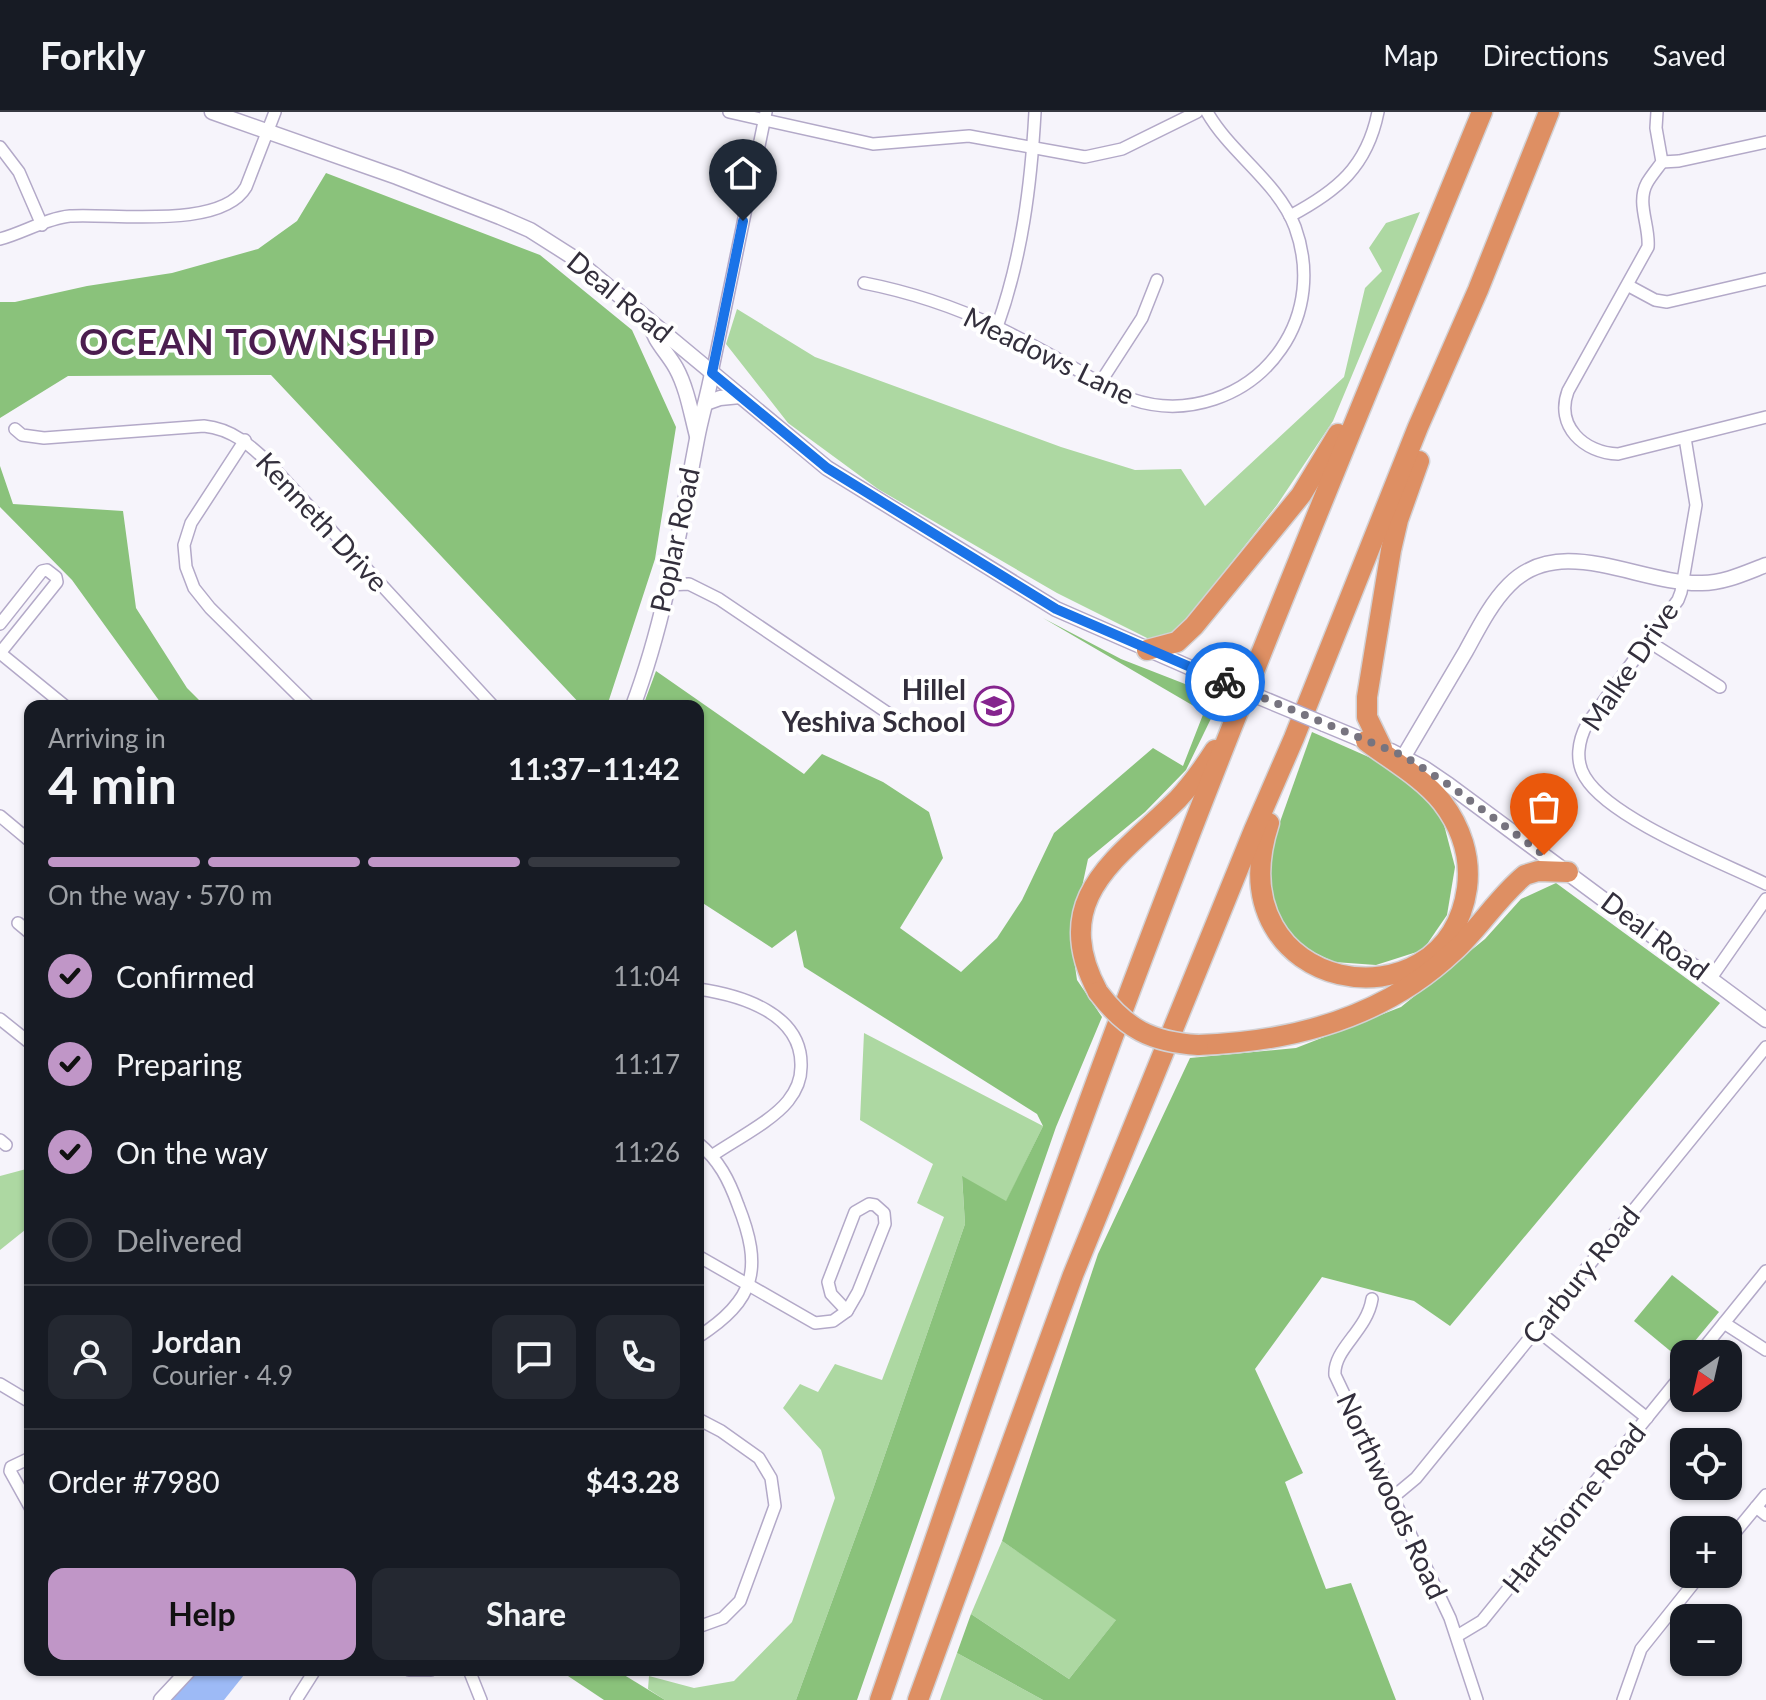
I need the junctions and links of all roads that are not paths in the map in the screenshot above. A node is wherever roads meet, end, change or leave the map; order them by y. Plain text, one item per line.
1 (212, 112) edge
2 (275, 112) edge
3 (729, 112) edge
4 (1035, 112) edge
5 (1197, 112) edge
6 (1207, 112) edge
7 (1378, 112) edge
8 (1482, 112) edge
9 (1549, 112) edge
10 (1657, 112) edge
11 (765, 116) edge
12 (268, 132) junction
13 (1766, 142) edge
14 (0, 147) edge
15 (1033, 148) junction
16 (1662, 162) junction
17 (1290, 216) junction
18 (42, 225) junction
19 (0, 239) edge
20 (1766, 279) edge
21 (1157, 280) dead end
22 (864, 283) dead end
23 (1629, 286) junction
24 (1478, 290) junction
25 (650, 321) junction
26 (997, 327) junction
27 (712, 373) junction
28 (1374, 376) junction
29 (1100, 383) junction
30 (740, 396) junction
31 (706, 403) junction
32 (1766, 417) edge
33 (15, 429) dead end
34 (697, 436) junction
35 (1685, 438) junction
36 (245, 440) junction
37 (1766, 565) edge
38 (1683, 582) junction
39 (667, 585) junction
40 (0, 624) edge
41 (1648, 641) junction
42 (1147, 650) junction
43 (0, 653) edge
44 (1720, 687) dead end
45 (58, 700) edge
46 (303, 700) edge
47 (487, 700) edge
48 (635, 700) edge
49 (1236, 716) junction
50 (907, 726) dead end
51 (1294, 738) junction
52 (1374, 744) junction
53 (1404, 756) junction
54 (1, 820) edge
55 (24, 837) edge
56 (1568, 872) junction
57 (1766, 884) edge
58 (1766, 899) edge
59 (18, 923) dead end
60 (24, 928) edge
61 (1711, 978) junction
62 (704, 990) edge
63 (0, 1019) edge
64 (1766, 1020) edge
65 (24, 1038) edge
66 (1766, 1047) edge
67 (704, 1148) edge
68 (713, 1155) junction
69 (704, 1259) edge
70 (1766, 1271) edge
71 (747, 1284) junction
72 (1372, 1299) dead end
73 (847, 1311) junction
74 (1724, 1323) junction
75 (1537, 1330) junction
76 (704, 1333) edge
77 (1710, 1340) edge
78 (1766, 1350) edge
79 (0, 1384) edge
80 (1670, 1389) edge
81 (24, 1398) edge
82 (1647, 1418) junction
83 (704, 1422) edge
84 (24, 1461) edge
85 (1766, 1495) edge
86 (24, 1496) edge
87 (1392, 1498) junction
88 (1756, 1507) junction
89 (1766, 1515) edge
90 (1742, 1524) edge
91 (1690, 1588) edge
92 (704, 1625) edge
93 (1457, 1636) junction
94 (183, 1676) edge
95 (311, 1676) edge
96 (471, 1676) edge
97 (1627, 1699) edge
98 (161, 1700) edge
99 (296, 1700) edge
100 (481, 1700) edge
101 (880, 1700) edge
102 (918, 1700) edge
103 (1477, 1700) edge

1 - 12 street, Deal Road
2 - 12 street
3 - 11 street
4 - 15 street
5 - 15 street
6 - 17 street, Meadows Lane
7 - 17 street
8 - 28 highway
9 - 24 highway
10 - 16 street
11 - 15 street
11 - 27 street
12 - 18 street
12 - 25 street, Deal Road
13 - 16 street
14 - 18 street
15 - 26 street
16 - 23 street
17 - 29 street, Meadows Lane
18 - 19 street
20 - 23 street
21 - 29 street
22 - 26 street, Meadows Lane
23 - 35 street
24 - 51 highway
24 - 52 highway
25 - 27 street, Deal Road
25 - 34 street
26 - 29 street, Meadows Lane
27 - 30 street, Deal Road
27 - 31 street, Poplar Road
28 - 42 highway
28 - 49 highway
30 - 31 street
30 - 42 street, Deal Road
31 - 34 street, Poplar Road
32 - 35 street
33 - 36 street, Kenneth Drive
34 - 39 street, Poplar Road
35 - 38 street, Malke Drive
36 - 46 street
36 - 47 street, Kenneth Drive
37 - 38 street
38 - 41 street, Malke Drive
38 - 53 street
39 - 48 street, Poplar Road
39 - 50 street
40 - 43 street
41 - 44 street
41 - 57 street, Malke Drive
42 - 52 street, Deal Road, bridge
43 - 45 street
49 - 56 highway, bridge
49 - 101 highway
51 - 52 highway
51 - 102 highway
52 - 53 street, Deal Road
53 - 56 street, Deal Road
54 - 55 street
56 - 61 street, Deal Road
58 - 61 street
59 - 60 street
61 - 64 street, Deal Road
62 - 68 street
63 - 65 street
66 - 75 street, Carbury Road
67 - 68 street
68 - 71 street
69 - 71 street
70 - 74 street
71 - 73 street
71 - 76 street
72 - 87 street, Northwoods Road
73 - 73 street
74 - 77 street
74 - 78 street
75 - 82 street
75 - 87 street, Carbury Road
79 - 81 street
80 - 82 street, Hartshorne Road
82 - 93 street, Hartshorne Road
83 - 92 street
84 - 86 street
85 - 88 street
87 - 93 street, Northwoods Road
88 - 89 street
88 - 90 street
91 - 97 street
93 - 103 street, Northwoods Road
94 - 98 street
95 - 99 street
96 - 100 street

